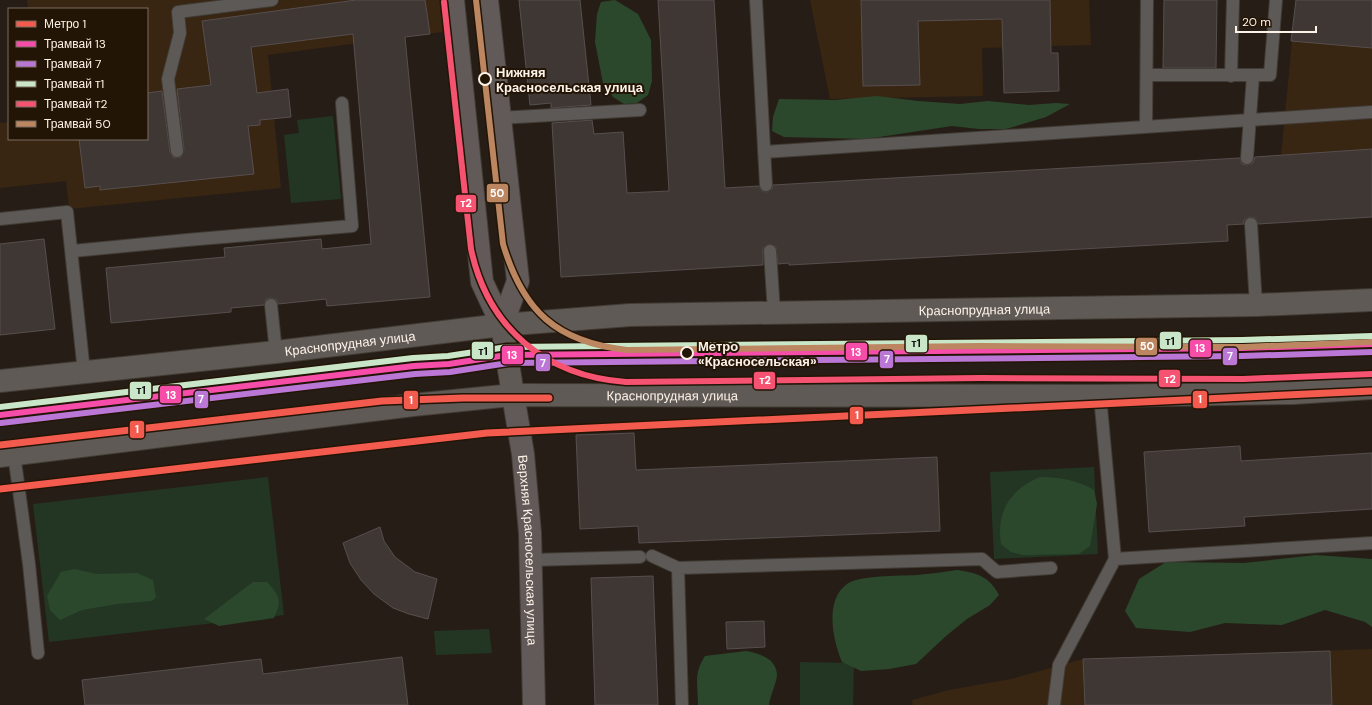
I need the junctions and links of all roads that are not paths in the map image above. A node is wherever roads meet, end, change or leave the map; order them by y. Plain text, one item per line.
1 (272, 0) edge
2 (453, 0) edge
3 (487, 0) edge
4 (756, 0) edge
5 (1147, 0) edge
6 (1233, 0) edge
7 (1276, 0) edge
8 (1147, 75) junction
9 (1231, 76) junction
10 (1253, 76) junction
11 (342, 103) dead end
12 (640, 110) dead end
13 (1372, 112) edge
14 (500, 118) junction
15 (1250, 120) junction
16 (1146, 127) junction
17 (177, 151) dead end
18 (764, 152) junction
19 (1247, 158) dead end
20 (766, 185) dead end
21 (0, 219) edge
22 (1251, 224) dead end
23 (73, 251) junction
24 (770, 251) dead end
25 (1372, 300) edge
26 (271, 305) dead end
27 (1256, 305) junction
28 (774, 313) junction
29 (502, 325) junction
30 (276, 352) junction
31 (84, 372) junction
32 (0, 381) edge
33 (1372, 388) edge
34 (513, 395) junction
35 (1100, 396) junction
36 (7, 455) edge
37 (1372, 543) edge
38 (652, 556) dead end
39 (640, 557) dead end
40 (1115, 559) junction
41 (531, 560) junction
42 (678, 568) junction
43 (1052, 568) dead end
44 (38, 653) dead end
45 (534, 705) edge
46 (682, 705) edge
47 (1054, 705) edge

1 - 17 lane
2 - 29 street
3 - 14 street
4 - 18 lane
5 - 8 lane
6 - 9 lane
7 - 10 lane
8 - 9 lane
8 - 16 lane
9 - 10 lane
10 - 15 lane
11 - 23 lane
12 - 14 lane
13 - 15 lane
14 - 29 street
15 - 16 lane
15 - 19 lane
16 - 18 lane
18 - 20 lane
21 - 23 lane
22 - 27 lane
23 - 31 lane
24 - 28 lane
25 - 27 main road, Краснопрудная улица
26 - 30 lane
27 - 28 main road, Краснопрудная улица
28 - 29 main road, Краснопрудная улица
29 - 30 main road, Краснопрудная улица
29 - 34 main road
30 - 31 main road, Краснопрудная улица
31 - 32 main road, Краснопрудная улица
33 - 35 main road, Краснопрудная улица
34 - 35 main road, Краснопрудная улица
34 - 36 main road, Краснопрудная улица
34 - 41 street, Верхняя Красносельская улица
35 - 40 lane
36 - 44 lane
37 - 40 lane
38 - 42 lane
39 - 41 lane
40 - 47 lane
41 - 45 street, Верхняя Красносельская улица
42 - 43 lane
42 - 46 lane

